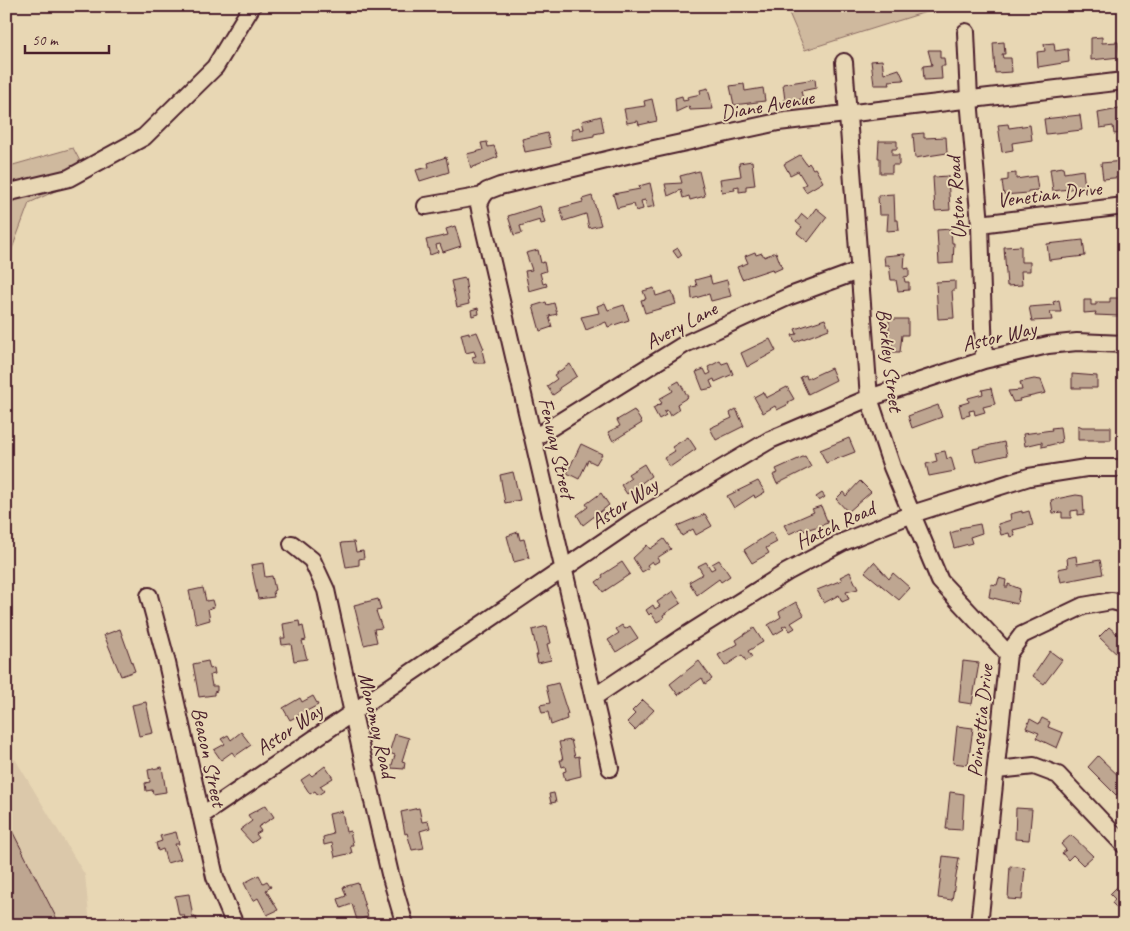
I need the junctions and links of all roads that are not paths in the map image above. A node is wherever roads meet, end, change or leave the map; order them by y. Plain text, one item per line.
1 (252, 6) edge
2 (966, 32) dead end
3 (844, 62) dead end
4 (1124, 81) edge
5 (969, 99) junction
6 (849, 114) junction
7 (6, 193) edge
8 (483, 196) junction
9 (426, 206) dead end
10 (1124, 206) edge
11 (980, 224) junction
12 (858, 271) junction
13 (1124, 344) edge
14 (984, 360) junction
15 (869, 398) junction
16 (534, 438) junction
17 (1124, 468) edge
18 (912, 514) junction
19 (292, 544) dead end
20 (563, 569) junction
21 (149, 596) dead end
22 (1124, 604) edge
23 (1008, 654) junction
24 (594, 698) junction
25 (352, 712) junction
26 (610, 768) dead end
27 (997, 770) junction
28 (200, 816) junction
29 (1124, 845) edge
30 (235, 925) edge
31 (405, 925) edge
32 (979, 925) edge

1 - 7 street
2 - 5 street, Upton Road
3 - 6 street, Barkley Street
4 - 5 street, Diane Avenue
5 - 6 street, Diane Avenue
5 - 11 street, Upton Road
6 - 8 street, Diane Avenue
6 - 12 street, Barkley Street
8 - 9 street, Diane Avenue
8 - 16 street, Fenway Street
10 - 11 street, Venetian Drive
11 - 14 street, Upton Road
12 - 15 street, Barkley Street
12 - 16 street, Avery Lane
13 - 14 street, Astor Way
14 - 15 street, Astor Way
15 - 18 street, Barkley Street
15 - 20 street, Astor Way
16 - 20 street, Fenway Street
17 - 18 street, Hatch Road
18 - 23 street, Barkley Street
18 - 24 street, Hatch Road
19 - 25 street, Monomoy Road
20 - 24 street, Fenway Street
20 - 25 street, Astor Way
21 - 28 street, Beacon Street
22 - 23 street, Poinsettia Drive
23 - 27 street, Poinsettia Drive
24 - 26 street, Fenway Street
25 - 28 street, Astor Way
25 - 31 street, Monomoy Road
27 - 29 street
27 - 32 street, Poinsettia Drive
28 - 30 street, Beacon Street

